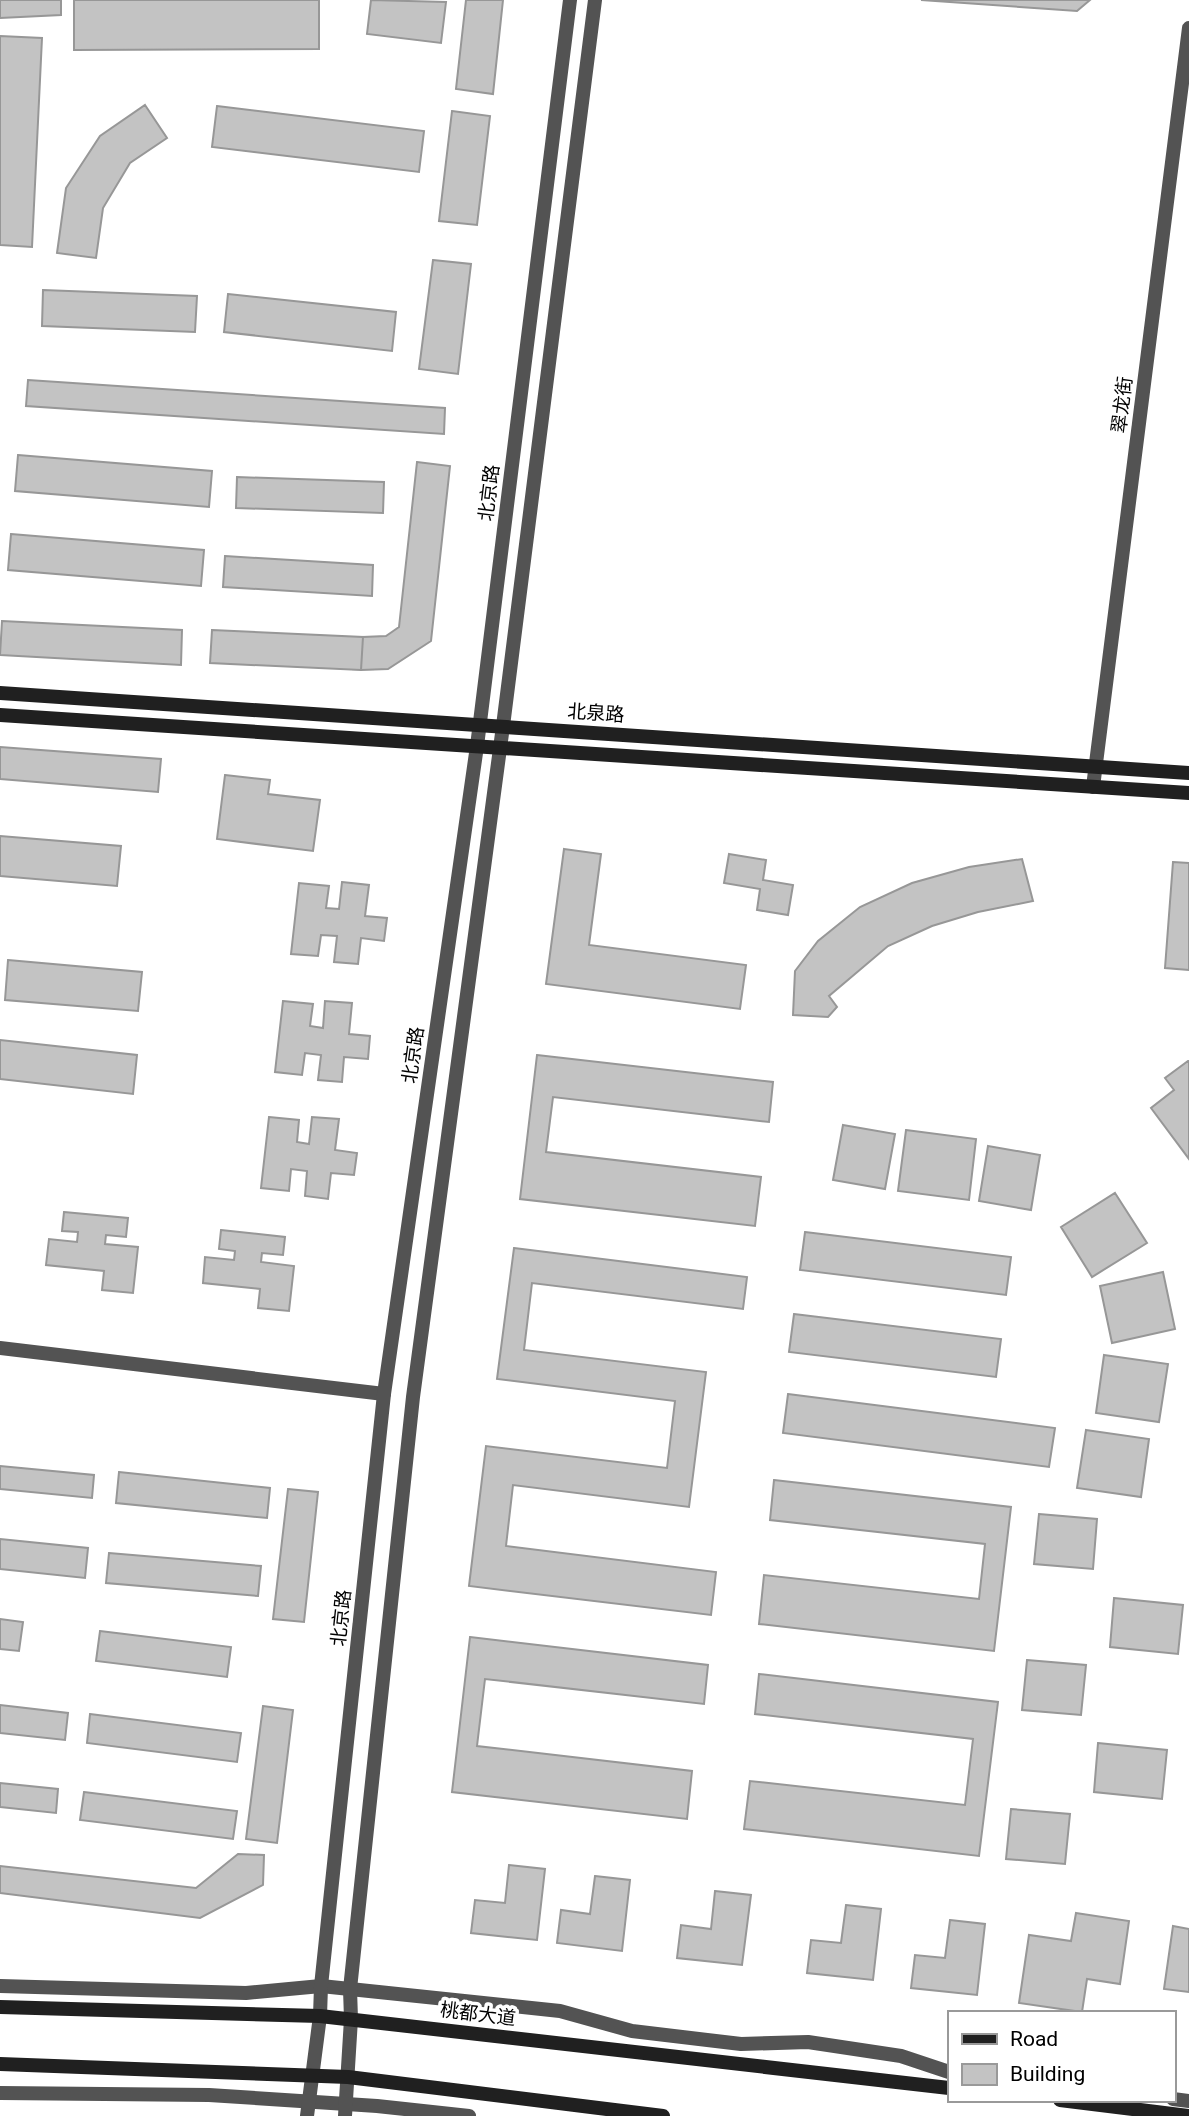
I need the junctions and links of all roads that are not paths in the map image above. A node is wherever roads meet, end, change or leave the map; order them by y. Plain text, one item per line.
1 (570, 0) edge
2 (595, 0) edge
3 (1189, 29) edge
4 (0, 693) edge
5 (0, 715) edge
6 (480, 724) junction
7 (503, 726) junction
8 (477, 746) junction
9 (500, 748) junction
10 (1096, 767) junction
11 (1189, 773) edge
12 (1093, 787) junction
13 (1189, 793) edge
14 (0, 1348) edge
15 (384, 1394) junction
16 (0, 1986) edge
17 (321, 1986) junction
18 (350, 1989) junction
19 (0, 2007) edge
20 (320, 2016) junction
21 (351, 2019) junction
22 (0, 2064) edge
23 (948, 2072) edge
24 (311, 2074) junction
25 (348, 2077) junction
26 (948, 2088) edge
27 (0, 2093) edge
28 (1092, 2102) edge
29 (1139, 2105) edge
30 (307, 2109) edge
31 (346, 2110) edge
32 (469, 2116) edge
33 (663, 2116) edge
34 (1189, 2116) edge

1 - 6 street, 北京路
2 - 7 street
3 - 10 street, 翠龙街
4 - 6 main road, 北泉路
5 - 8 main road
6 - 7 main road, 北泉路
6 - 8 street, 北京路
7 - 9 street
7 - 10 main road, 北泉路
8 - 9 main road
8 - 15 street, 北京路
9 - 12 main road
9 - 18 street
10 - 11 main road, 北泉路
10 - 12 street, 翠龙街
12 - 13 main road
14 - 15 street
15 - 17 street, 北京路
16 - 17 street
17 - 18 street
17 - 20 street, 北京路
18 - 21 street
18 - 23 street
19 - 20 main road, 桃都大道
20 - 21 main road, 桃都大道
20 - 24 street, 北京路
21 - 25 street
21 - 26 main road, 桃都大道
22 - 24 main road
24 - 25 main road
24 - 30 street, 北京路
25 - 31 street
25 - 33 main road
27 - 30 street
28 - 29 main road
29 - 34 main road
30 - 31 street
31 - 32 street

